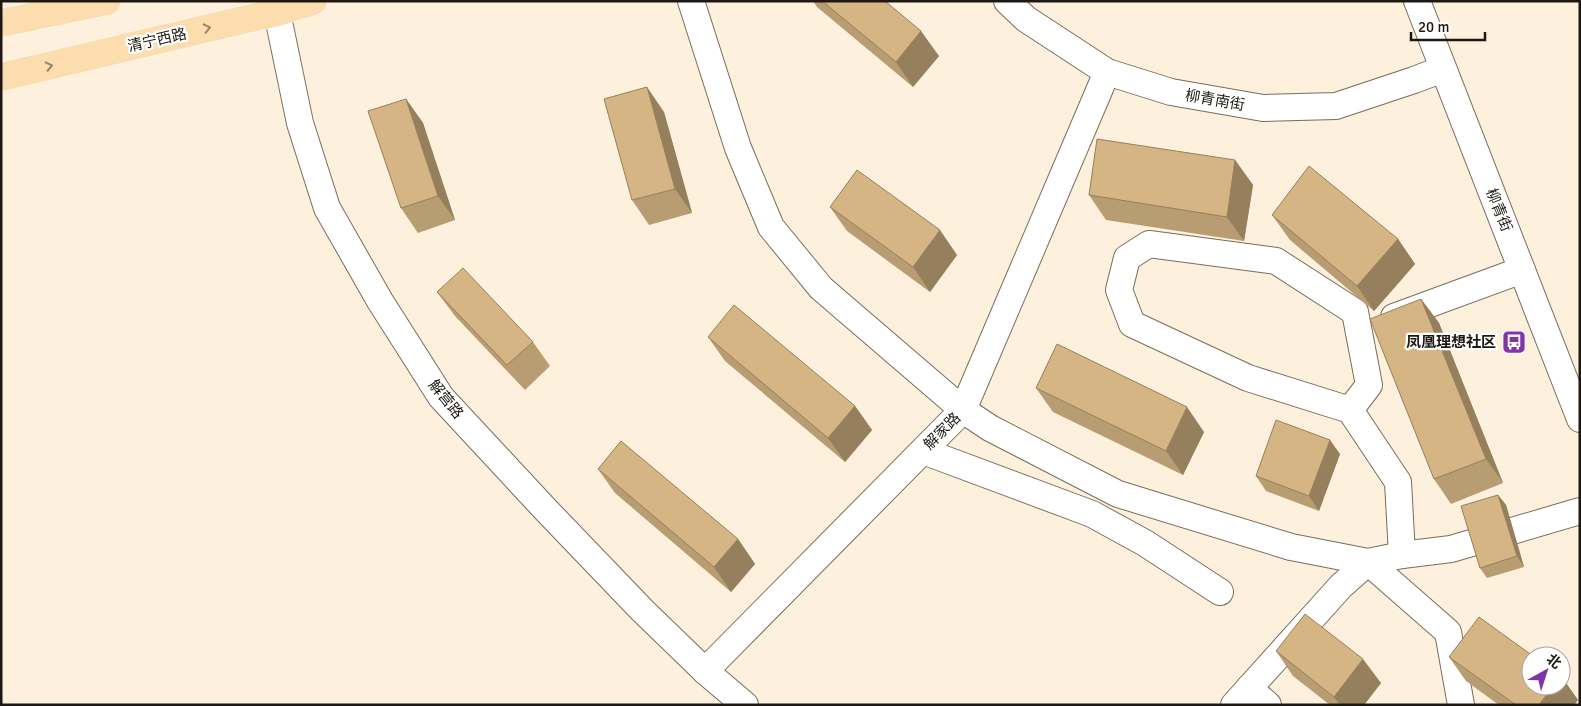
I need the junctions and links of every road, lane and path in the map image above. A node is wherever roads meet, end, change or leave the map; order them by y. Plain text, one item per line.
1 (107, 1) edge
2 (313, 1) edge
3 (690, 1) edge
4 (1007, 1) edge
5 (1417, 1) edge
6 (277, 12) junction
7 (1, 23) edge
8 (1443, 69) junction
9 (1108, 72) junction
10 (1, 77) edge
11 (1522, 270) junction
12 (1359, 330) junction
13 (963, 410) junction
14 (1350, 410) junction
15 (1580, 419) edge
16 (923, 451) junction
17 (1580, 511) edge
18 (1402, 555) junction
19 (1368, 562) junction
20 (1220, 592) dead end
21 (705, 671) junction
22 (1250, 699) edge
23 (745, 705) edge
24 (1460, 705) edge

1 - 7 main road
2 - 6 main road, 清宁西路
3 - 13 street
4 - 9 street, 柳青南街
5 - 8 street, 柳青街
10 -> 6 main road, 清宁西路
6 - 21 street, 解营路
8 - 9 street, 柳青南街
8 - 11 street, 柳青街
9 - 13 street, 解家路
11 - 12 street
11 - 15 street, 柳青街
12 - 14 street
12 - 14 street
13 - 16 street, 解家路
13 - 19 street
14 - 18 street
16 - 20 street
16 - 21 street, 解家路
17 - 18 street
18 - 19 street
19 - 22 street
19 - 24 street
21 - 23 street, 解营路

